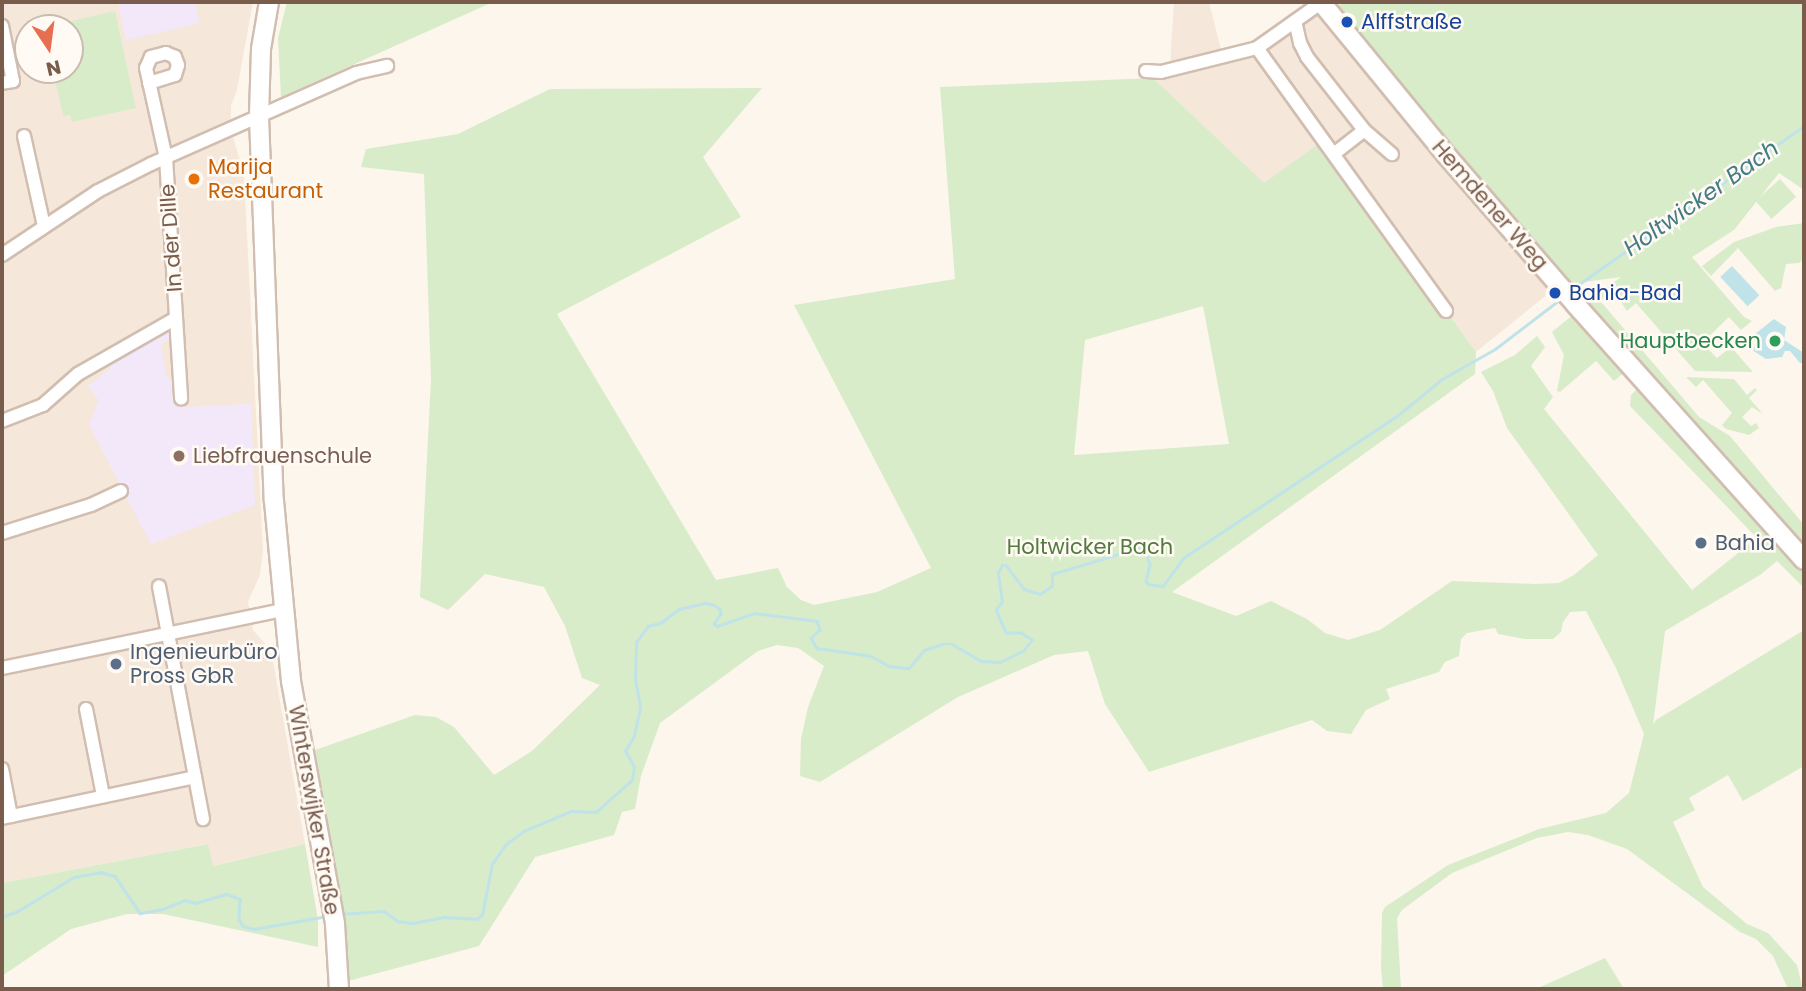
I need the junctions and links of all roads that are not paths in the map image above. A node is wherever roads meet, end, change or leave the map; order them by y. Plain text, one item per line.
1 (269, 2) edge
2 (1321, 2) edge
3 (1295, 21) junction
4 (2, 26) edge
5 (1257, 48) junction
6 (4, 51) edge
7 (387, 66) dead end
8 (1146, 71) dead end
9 (2, 83) edge
10 (149, 83) dead end
11 (259, 117) junction
12 (1364, 130) junction
13 (24, 136) dead end
14 (1335, 153) junction
15 (1392, 153) dead end
16 (166, 158) junction
17 (44, 226) junction
18 (2, 255) edge
19 (1446, 312) dead end
20 (176, 318) junction
21 (181, 399) dead end
22 (2, 421) edge
23 (121, 491) dead end
24 (2, 533) edge
25 (1804, 560) edge
26 (159, 586) dead end
27 (282, 610) junction
28 (167, 633) junction
29 (2, 668) edge
30 (86, 709) dead end
31 (2, 769) edge
32 (195, 777) junction
33 (103, 796) junction
34 (6, 817) edge
35 (203, 819) dead end
36 (339, 989) edge

1 - 11 main road, Winterswijker Straße
2 - 3 street, Hemdener Weg
2 - 25 main road, Hemdener Weg
3 - 5 street, Hemdener Weg
3 - 12 street
4 - 6 street
5 - 8 street
5 - 14 street
6 - 9 street
7 - 11 street
10 - 16 street, In der Dille
11 - 16 street
11 - 27 main road, Winterswijker Straße
12 - 14 street
12 - 15 street
13 - 17 street
14 - 19 street
16 - 17 street
16 - 20 street, In der Dille
17 - 18 street
20 - 21 street, In der Dille
20 - 22 street, In der Dille
23 - 24 street
26 - 28 street
27 - 28 street
27 - 36 main road, Winterswijker Straße
28 - 29 street
28 - 32 street
30 - 33 street
31 - 34 street
32 - 33 street
32 - 35 street
33 - 34 street

